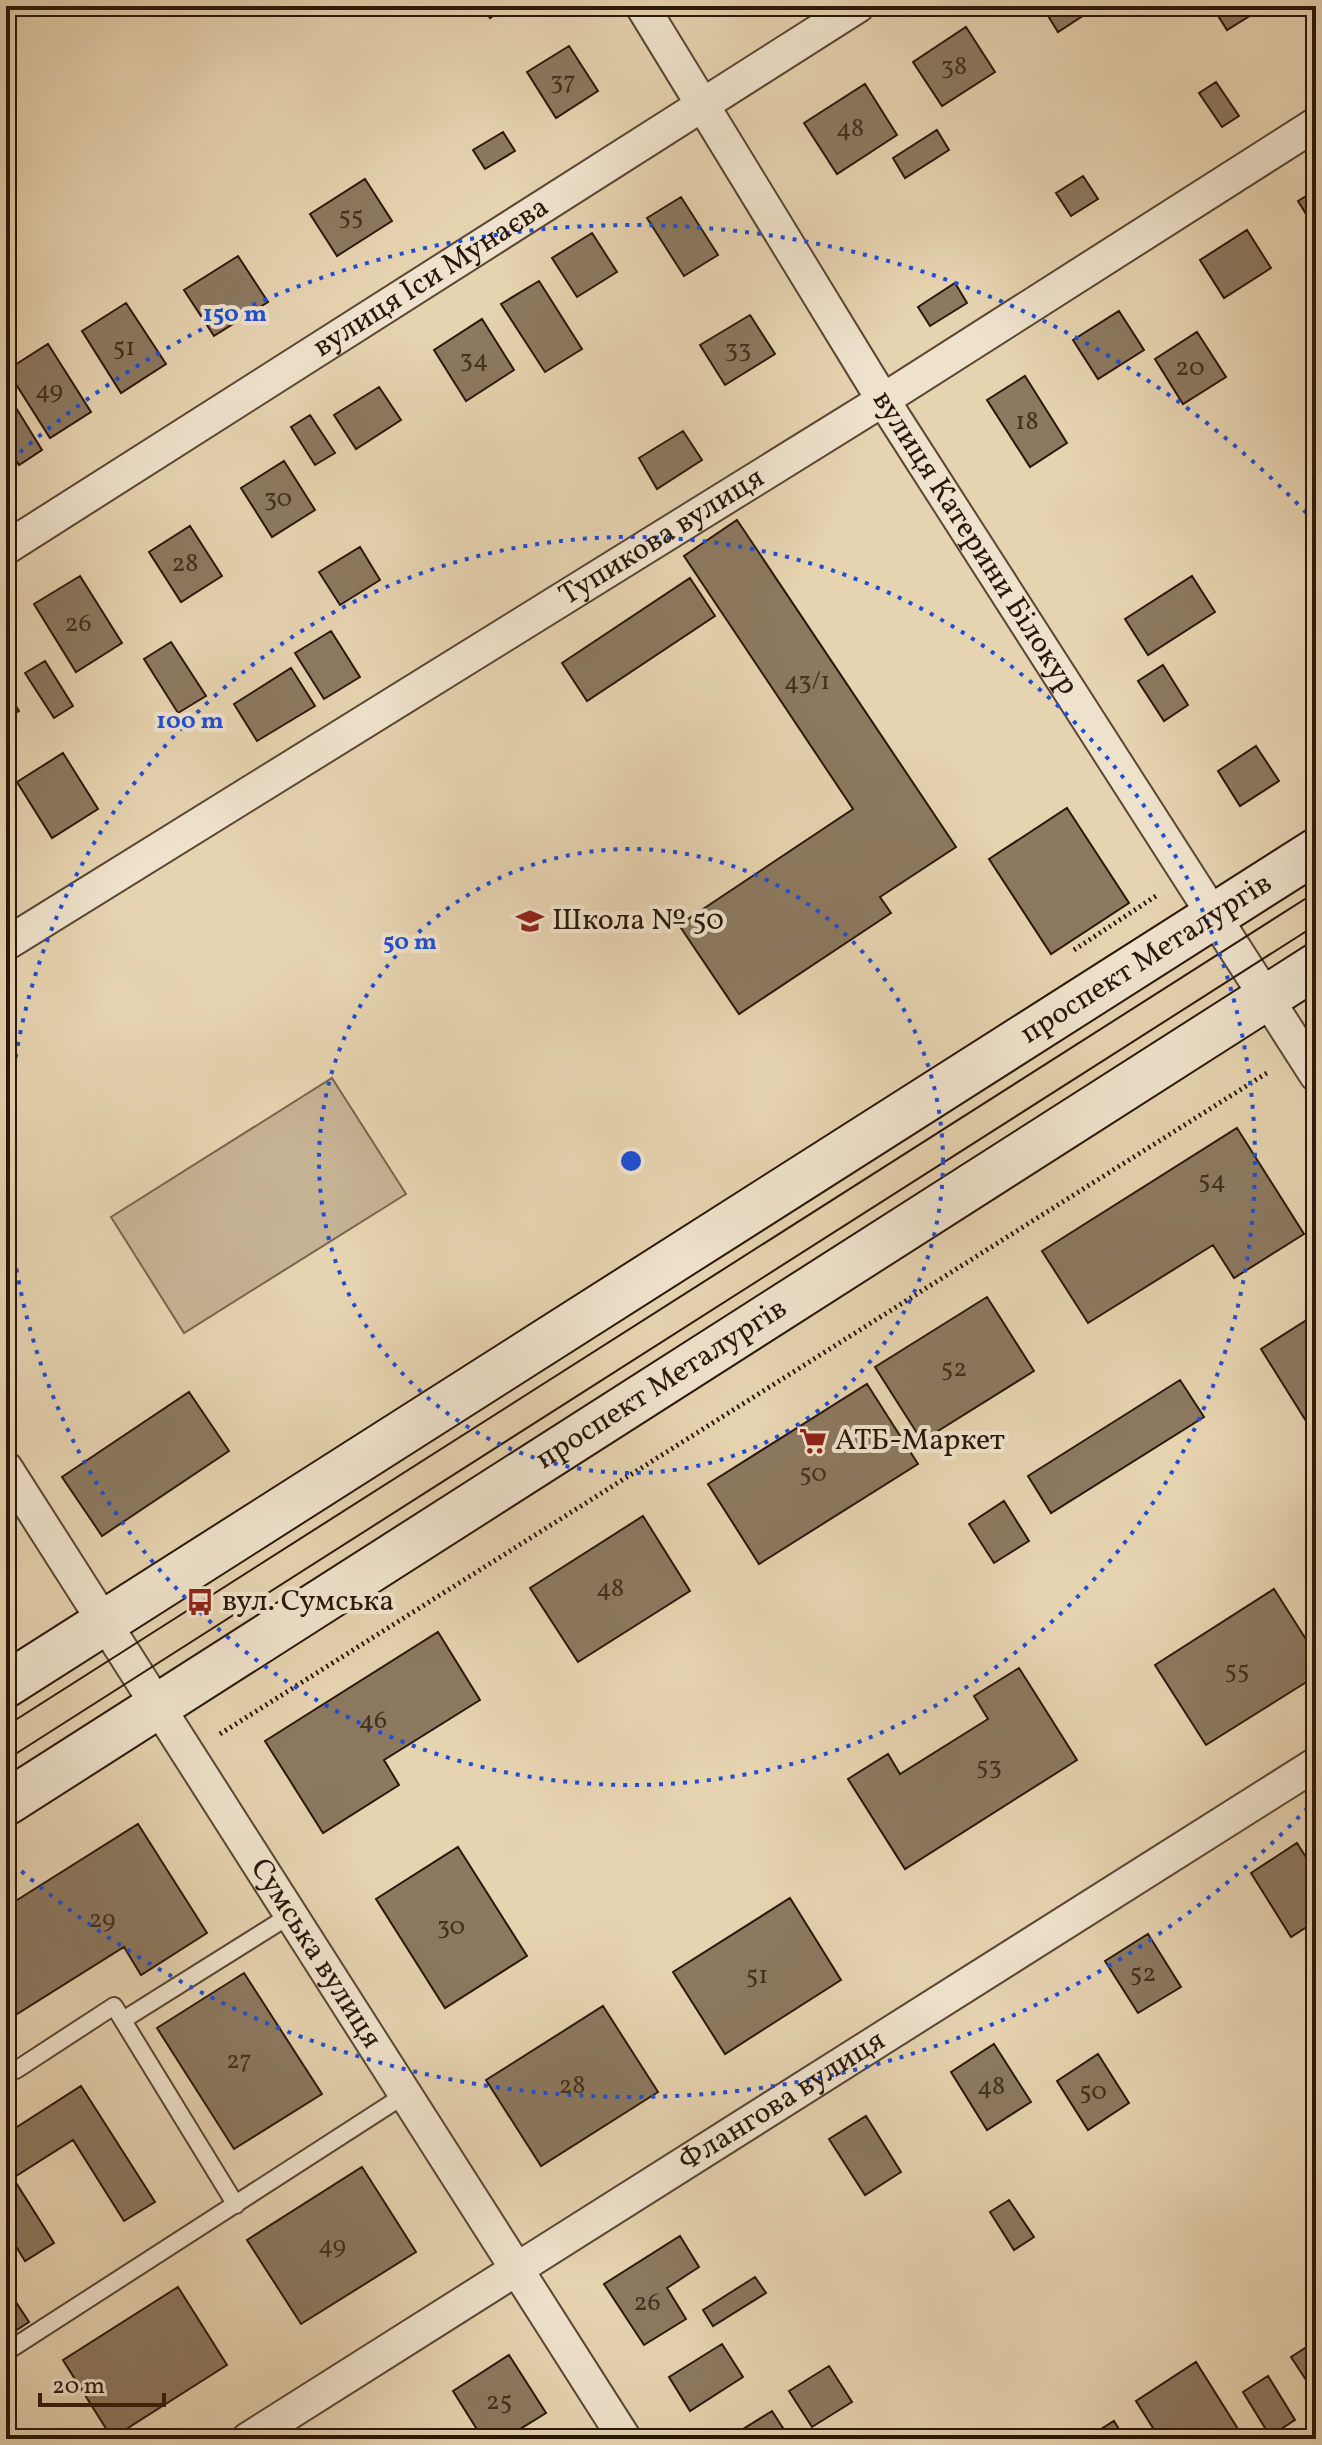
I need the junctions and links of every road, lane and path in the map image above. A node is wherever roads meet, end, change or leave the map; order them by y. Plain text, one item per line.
1 (642, 6) edge
2 (858, 6) edge
3 (704, 104) junction
4 (1316, 124) edge
5 (883, 400) junction
6 (6, 548) edge
7 (1316, 851) edge
8 (1213, 917) junction
9 (6, 944) edge
10 (1316, 966) edge
11 (1266, 998) junction
12 (1308, 1063) edge
13 (6, 1468) edge
14 (105, 1622) junction
15 (6, 1685) edge
16 (158, 1707) junction
17 (188, 1754) junction
18 (1316, 1764) edge
19 (6, 1803) edge
20 (292, 1914) junction
21 (123, 2020) junction
22 (16, 2070) dead end
23 (406, 2094) junction
24 (236, 2205) junction
25 (516, 2268) junction
26 (6, 2352) edge
27 (248, 2439) edge
28 (625, 2439) edge

1 - 3 street, вулиця Катерини Білокур
2 - 3 street, вулиця Іси Мунаєва
3 - 5 street, вулиця Катерини Білокур
3 - 6 street, вулиця Іси Мунаєва
4 - 5 street, Тупикова вулиця
5 - 8 street, вулиця Катерини Білокур
5 - 9 street, Тупикова вулиця
7 - 8 main road, проспект Металургів
8 - 11 street, вулиця Катерини Білокур
8 - 14 main road, проспект Металургів
10 - 11 main road, проспект Металургів
11 - 12 street, вулиця Катерини Білокур
11 - 16 main road, проспект Металургів
12 - 17 path
13 - 14 street, Сумська вулиця
14 - 15 main road, проспект Металургів
14 - 16 street, Сумська вулиця
16 - 17 street, Сумська вулиця
16 - 19 main road, проспект Металургів
17 - 20 street, Сумська вулиця
18 - 25 street, Флангова вулиця
20 - 21 lane
20 - 23 street, Сумська вулиця
21 - 22 lane
21 - 24 lane
23 - 24 lane
23 - 25 street, Сумська вулиця
24 - 26 lane
25 - 27 street, Флангова вулиця
25 - 28 street, Сумська вулиця

